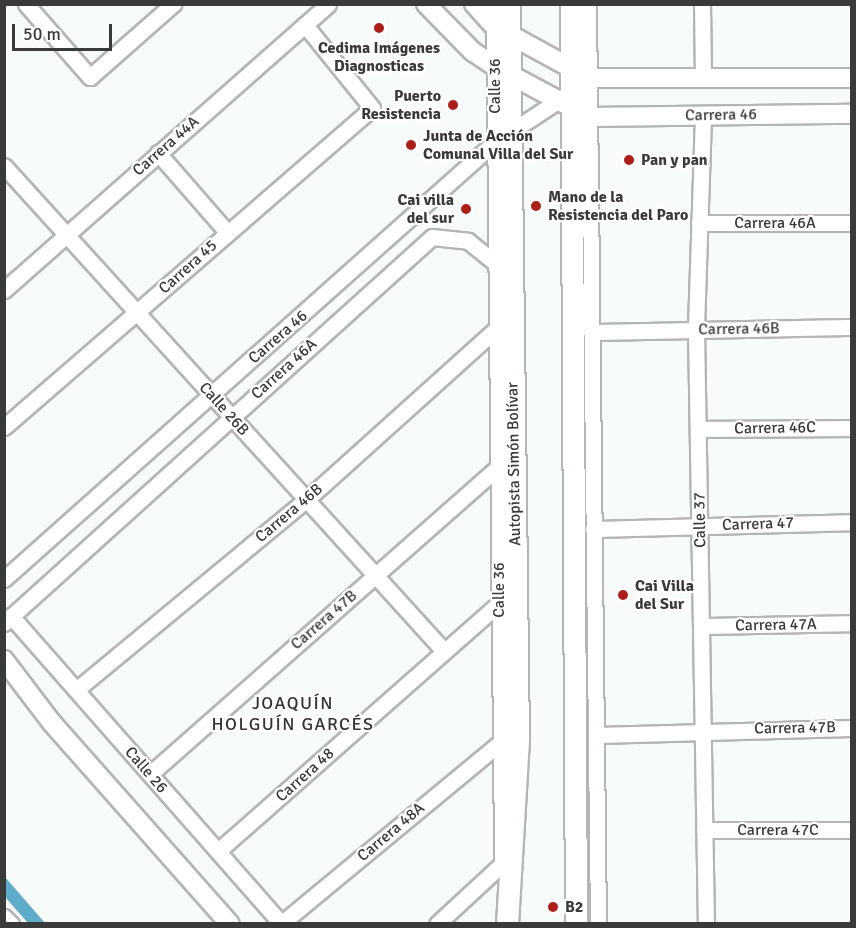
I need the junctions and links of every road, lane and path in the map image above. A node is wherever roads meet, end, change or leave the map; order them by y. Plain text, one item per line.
1 (26, 4) edge
2 (173, 4) edge
3 (328, 4) edge
4 (426, 4) edge
5 (474, 4) edge
6 (494, 4) edge
7 (509, 4) edge
8 (571, 4) edge
9 (588, 4) edge
10 (702, 4) edge
11 (304, 25) junction
12 (502, 31) junction
13 (502, 71) junction
14 (852, 78) edge
15 (703, 80) junction
16 (575, 95) junction
17 (852, 114) edge
18 (704, 116) junction
19 (503, 137) junction
20 (158, 153) junction
21 (4, 166) edge
22 (699, 223) junction
23 (852, 223) edge
24 (227, 232) junction
25 (65, 233) junction
26 (581, 256) junction
27 (495, 263) junction
28 (4, 290) edge
29 (136, 313) junction
30 (852, 327) edge
31 (496, 329) junction
32 (696, 330) junction
33 (591, 332) junction
34 (211, 396) junction
35 (505, 397) junction
36 (230, 417) junction
37 (4, 427) edge
38 (852, 428) edge
39 (699, 429) junction
40 (498, 467) junction
41 (306, 500) junction
42 (852, 522) edge
43 (699, 526) junction
44 (593, 529) junction
45 (375, 575) junction
46 (4, 579) edge
47 (499, 603) junction
48 (8, 619) edge
49 (852, 623) edge
50 (701, 626) junction
51 (444, 651) junction
52 (5, 660) edge
53 (76, 690) junction
54 (852, 728) edge
55 (703, 729) junction
56 (596, 735) junction
57 (501, 742) junction
58 (150, 774) junction
59 (704, 830) junction
60 (852, 830) edge
61 (218, 851) junction
62 (502, 864) junction
63 (282, 923) edge
64 (230, 924) edge
65 (437, 924) edge
66 (497, 924) edge
67 (507, 924) edge
68 (576, 924) edge
69 (598, 924) edge
70 (706, 924) edge

1 - 2 street
3 - 11 street, Carrera 44A
4 - 13 main road
5 - 12 main road
6 - 12 street
7 - 12 highway, Autopista Simón Bolívar
8 - 16 highway
9 - 16 street
10 - 15 street
11 - 20 street, Carrera 44A
11 - 24 street, Carrera 45
12 - 13 highway, Autopista Simón Bolívar
12 - 16 main road
13 - 16 main road
13 - 19 highway, Autopista Simón Bolívar
14 - 15 main road
15 - 16 main road
16 - 18 main road, Carrera 46
16 - 19 street, Carrera 46
16 - 26 highway
17 - 18 main road, Carrera 46
18 - 22 street, Calle 37
19 - 27 street, Calle 36
19 - 34 street, Carrera 46
19 - 35 highway, Autopista Simón Bolívar
20 - 24 street
20 - 25 street, Carrera 44A
21 - 25 street, Calle 26B
22 - 23 street, Carrera 46A
22 - 32 street, Calle 37
24 - 29 street, Carrera 45
25 - 28 street, Carrera 44A
25 - 29 street, Calle 26B
26 - 33 street
26 - 68 highway
27 - 31 street, Calle 36
27 - 36 street, Carrera 46A
29 - 34 street, Calle 26B
29 - 37 street, Carrera 45
30 - 32 street, Carrera 46B
31 - 35 street, Calle 36
31 - 41 street, Carrera 46B
32 - 33 street, Carrera 46B
32 - 39 street, Calle 37
33 - 44 street
34 - 36 street, Calle 26B
34 - 46 street, Carrera 46
35 - 40 street, Calle 36
35 - 67 highway, Autopista Simón Bolívar
36 - 41 street, Calle 26B
36 - 48 street, Carrera 46A
38 - 39 street, Carrera 46C
39 - 43 street, Calle 37
40 - 45 street, Carrera 47B
40 - 47 street, Calle 36
41 - 45 street, Calle 26B
41 - 53 street, Carrera 46B
42 - 43 street, Carrera 47
43 - 44 street, Carrera 47
43 - 50 street, Calle 37
44 - 56 street
45 - 51 street, Calle 26B
45 - 58 street, Carrera 47B
47 - 51 street, Carrera 48
47 - 57 street, Calle 36
48 - 53 street, Calle 26
49 - 50 street, Carrera 47A
50 - 55 street, Calle 37
51 - 61 street, Carrera 48
52 - 64 main road
53 - 58 street, Calle 26
54 - 55 street, Carrera 47B
55 - 56 street, Carrera 47B
55 - 59 street, Calle 37
56 - 69 street
57 - 62 street, Calle 36
57 - 63 street, Carrera 48A
58 - 61 street, Calle 26
59 - 60 street, Carrera 47C
59 - 70 street, Calle 37
61 - 63 street, Calle 26
62 - 65 street
62 - 66 street, Calle 36

